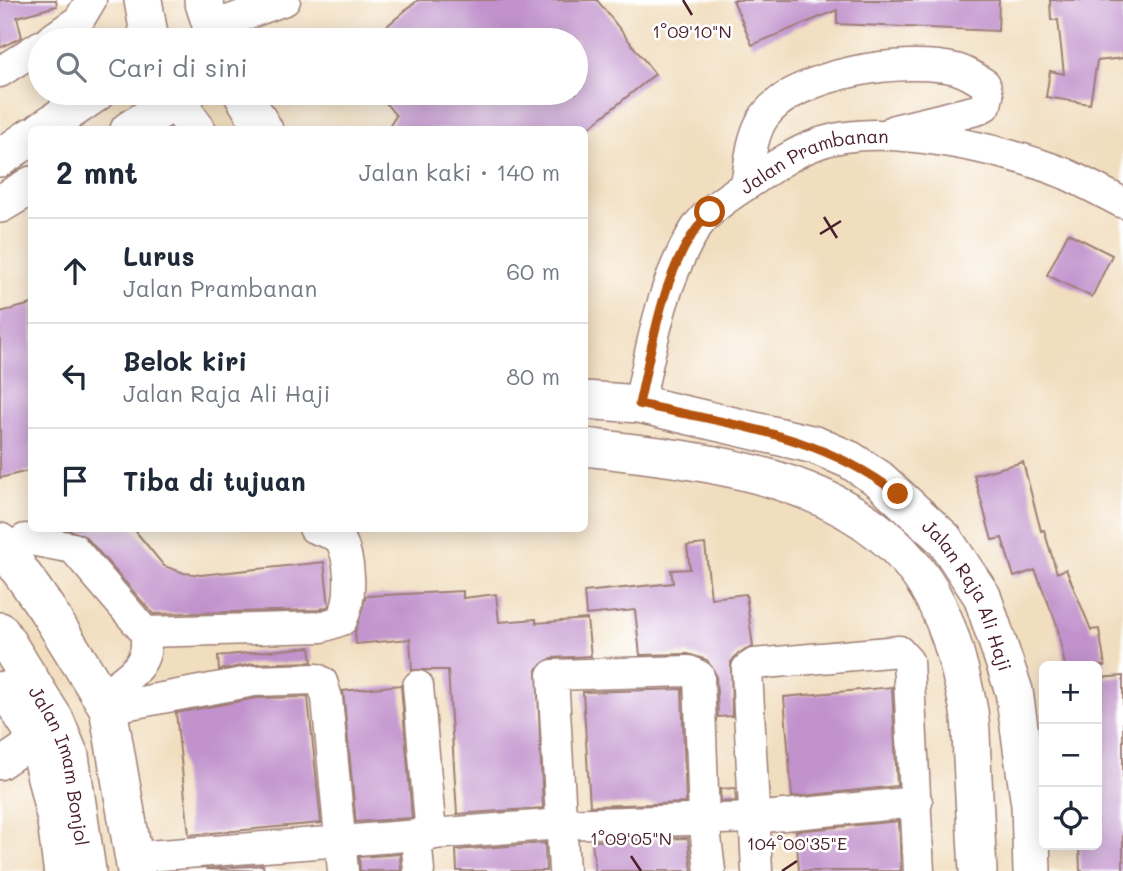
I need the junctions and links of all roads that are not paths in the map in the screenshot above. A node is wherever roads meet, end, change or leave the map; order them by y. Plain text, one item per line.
1 (91, 0) edge
2 (143, 0) edge
3 (285, 0) edge
4 (204, 27) edge
5 (67, 28) edge
6 (148, 28) edge
7 (28, 54) edge
8 (0, 72) edge
9 (78, 105) edge
10 (180, 105) edge
11 (249, 105) edge
12 (48, 126) edge
13 (137, 126) edge
14 (262, 126) edge
15 (880, 134) junction
16 (28, 139) edge
17 (0, 158) edge
18 (746, 185) junction
19 (28, 187) edge
20 (1123, 203) edge
21 (0, 204) edge
22 (588, 400) edge
23 (639, 404) junction
24 (588, 448) edge
25 (325, 532) edge
26 (16, 540) edge
27 (145, 632) junction
28 (4, 647) edge
29 (418, 686) dead end
30 (0, 687) edge
31 (105, 702) junction
32 (34, 741) junction
33 (0, 764) edge
34 (917, 802) junction
35 (753, 818) junction
36 (704, 820) junction
37 (561, 824) junction
38 (83, 833) junction
39 (423, 836) junction
40 (340, 840) junction
41 (133, 851) edge
42 (59, 871) edge
43 (87, 871) edge
44 (343, 871) edge
45 (419, 871) edge
46 (564, 871) edge
47 (710, 871) edge
48 (757, 871) edge
49 (919, 871) edge
50 (978, 871) edge
51 (1032, 871) edge

1 - 5 street
2 - 6 main road
3 - 4 street
7 - 8 street
9 - 12 main road
10 - 13 main road
11 - 14 main road
15 - 18 street, Jalan Prambanan
15 - 18 street
15 - 20 street, Jalan Prambanan
16 - 17 main road
18 - 23 street, Jalan Prambanan
19 - 21 main road
22 - 23 main road, Jalan Raja Ali Haji
23 - 51 main road, Jalan Raja Ali Haji
24 - 50 main road, Jalan Raja Ali Haji
25 - 27 street
26 - 27 street
26 - 31 main road
27 - 31 street
28 - 38 main road, Jalan Imam Bonjol
29 - 39 street
30 - 32 street
31 - 40 street
31 - 41 main road
32 - 33 street
32 - 42 street
34 - 35 street
34 - 35 street
34 - 49 street
35 - 36 street
35 - 48 street
36 - 37 street
36 - 37 street
36 - 47 street
37 - 39 street
37 - 46 street
38 - 41 main road
38 - 43 main road, Jalan Imam Bonjol
39 - 40 street
39 - 45 street
40 - 41 street
40 - 44 street

